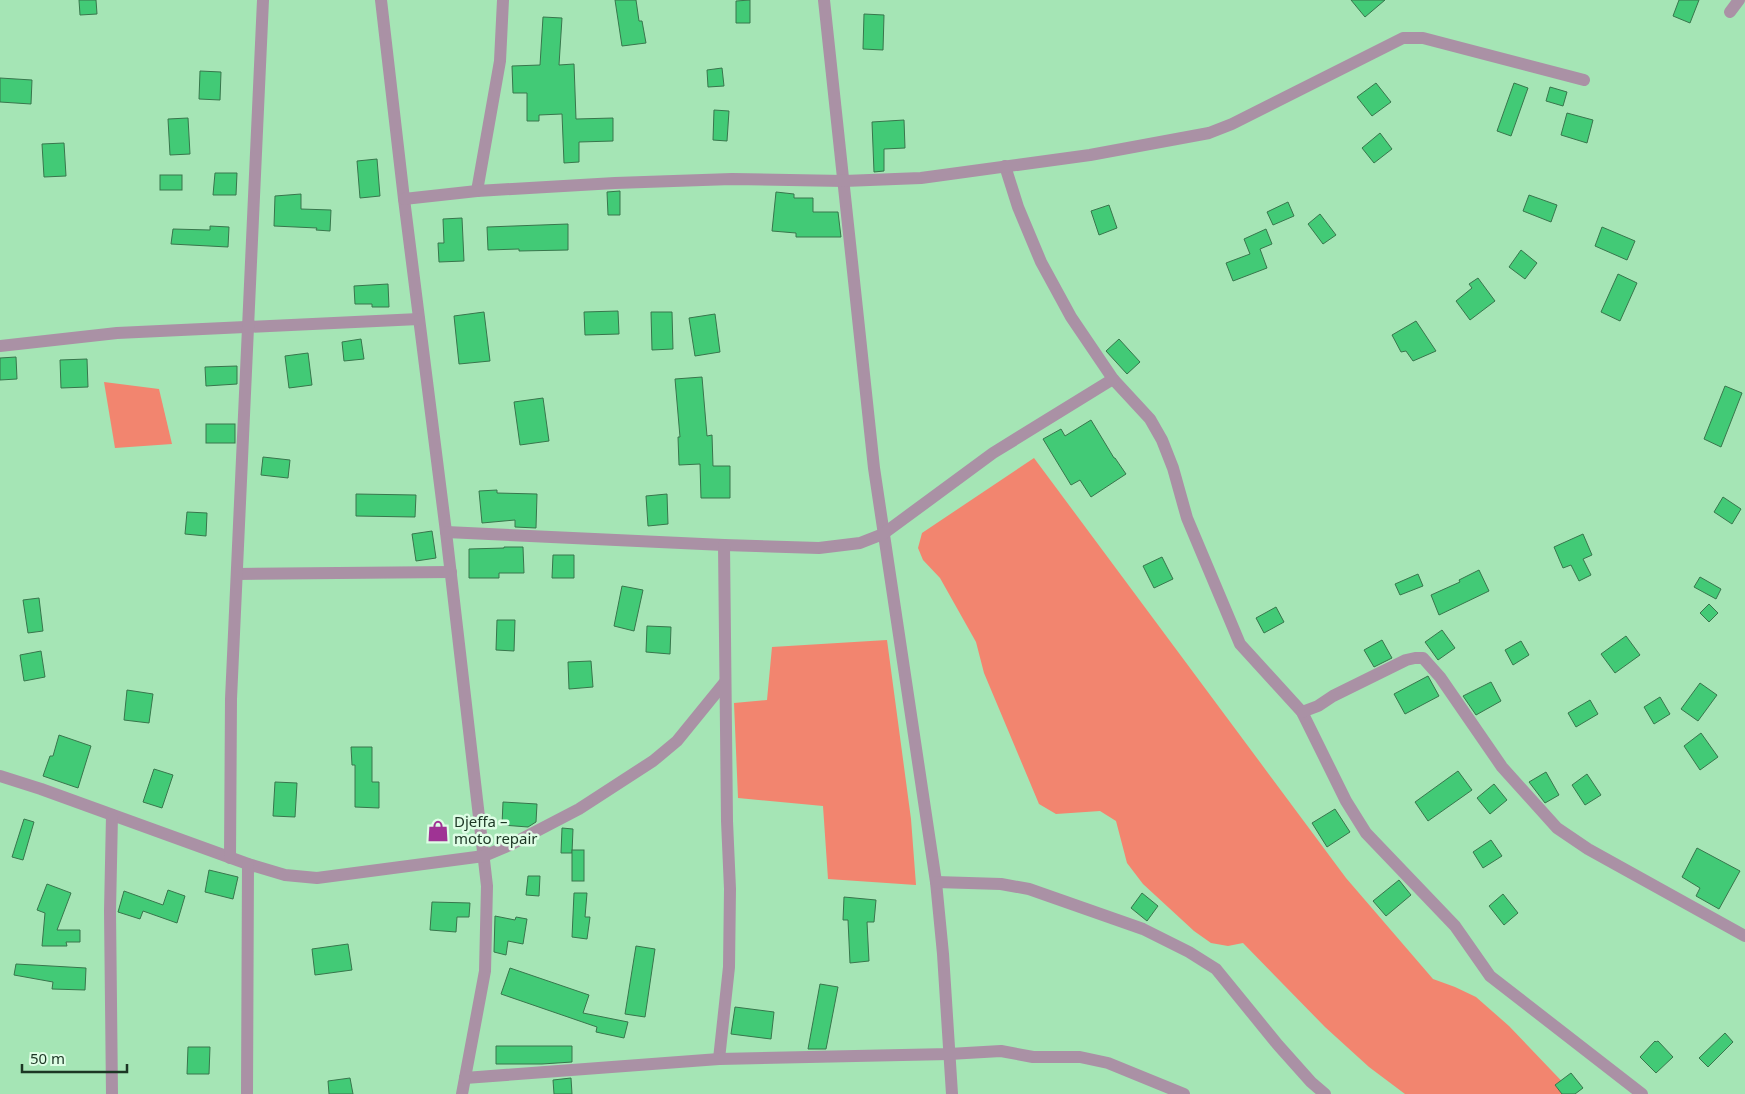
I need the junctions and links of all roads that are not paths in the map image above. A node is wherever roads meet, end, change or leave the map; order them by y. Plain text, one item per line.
1 (263, 0) edge
2 (381, 0) edge
3 (503, 0) edge
4 (824, 0) edge
5 (1739, 0) edge
6 (1730, 12) dead end
7 (1584, 80) dead end
8 (1005, 166) junction
9 (844, 181) junction
10 (477, 191) junction
11 (404, 199) junction
12 (419, 318) junction
13 (247, 327) junction
14 (0, 346) edge
15 (1113, 379) junction
16 (446, 532) junction
17 (883, 534) junction
18 (724, 545) junction
19 (451, 572) junction
20 (237, 574) junction
21 (725, 682) junction
22 (1302, 712) junction
23 (0, 776) edge
24 (112, 815) junction
25 (484, 856) junction
26 (230, 858) junction
27 (248, 864) junction
28 (936, 882) junction
29 (1745, 936) edge
30 (949, 1054) junction
31 (719, 1059) junction
32 (465, 1078) junction
33 (112, 1094) edge
34 (247, 1094) edge
35 (462, 1094) edge
36 (952, 1094) edge
37 (1184, 1094) edge
38 (1325, 1094) edge
39 (1642, 1094) edge

1 - 13 street
2 - 11 street
3 - 10 street
4 - 9 street
5 - 6 street
7 - 8 street
8 - 9 street
8 - 15 street
9 - 10 street
9 - 17 street
10 - 11 street
11 - 12 street
12 - 13 street
12 - 16 street
13 - 14 street
13 - 20 street
15 - 17 street
15 - 22 street
16 - 18 street
16 - 19 street
17 - 18 street
17 - 28 street
18 - 21 street
19 - 20 street
19 - 25 street
20 - 26 street
21 - 25 street
21 - 31 street
22 - 29 street
22 - 39 street
23 - 24 street
24 - 26 street
24 - 33 street
25 - 27 street
25 - 32 street
26 - 27 street
27 - 34 street
28 - 30 street
28 - 38 street
30 - 31 street
30 - 36 street
30 - 37 street
31 - 32 street
32 - 35 street

